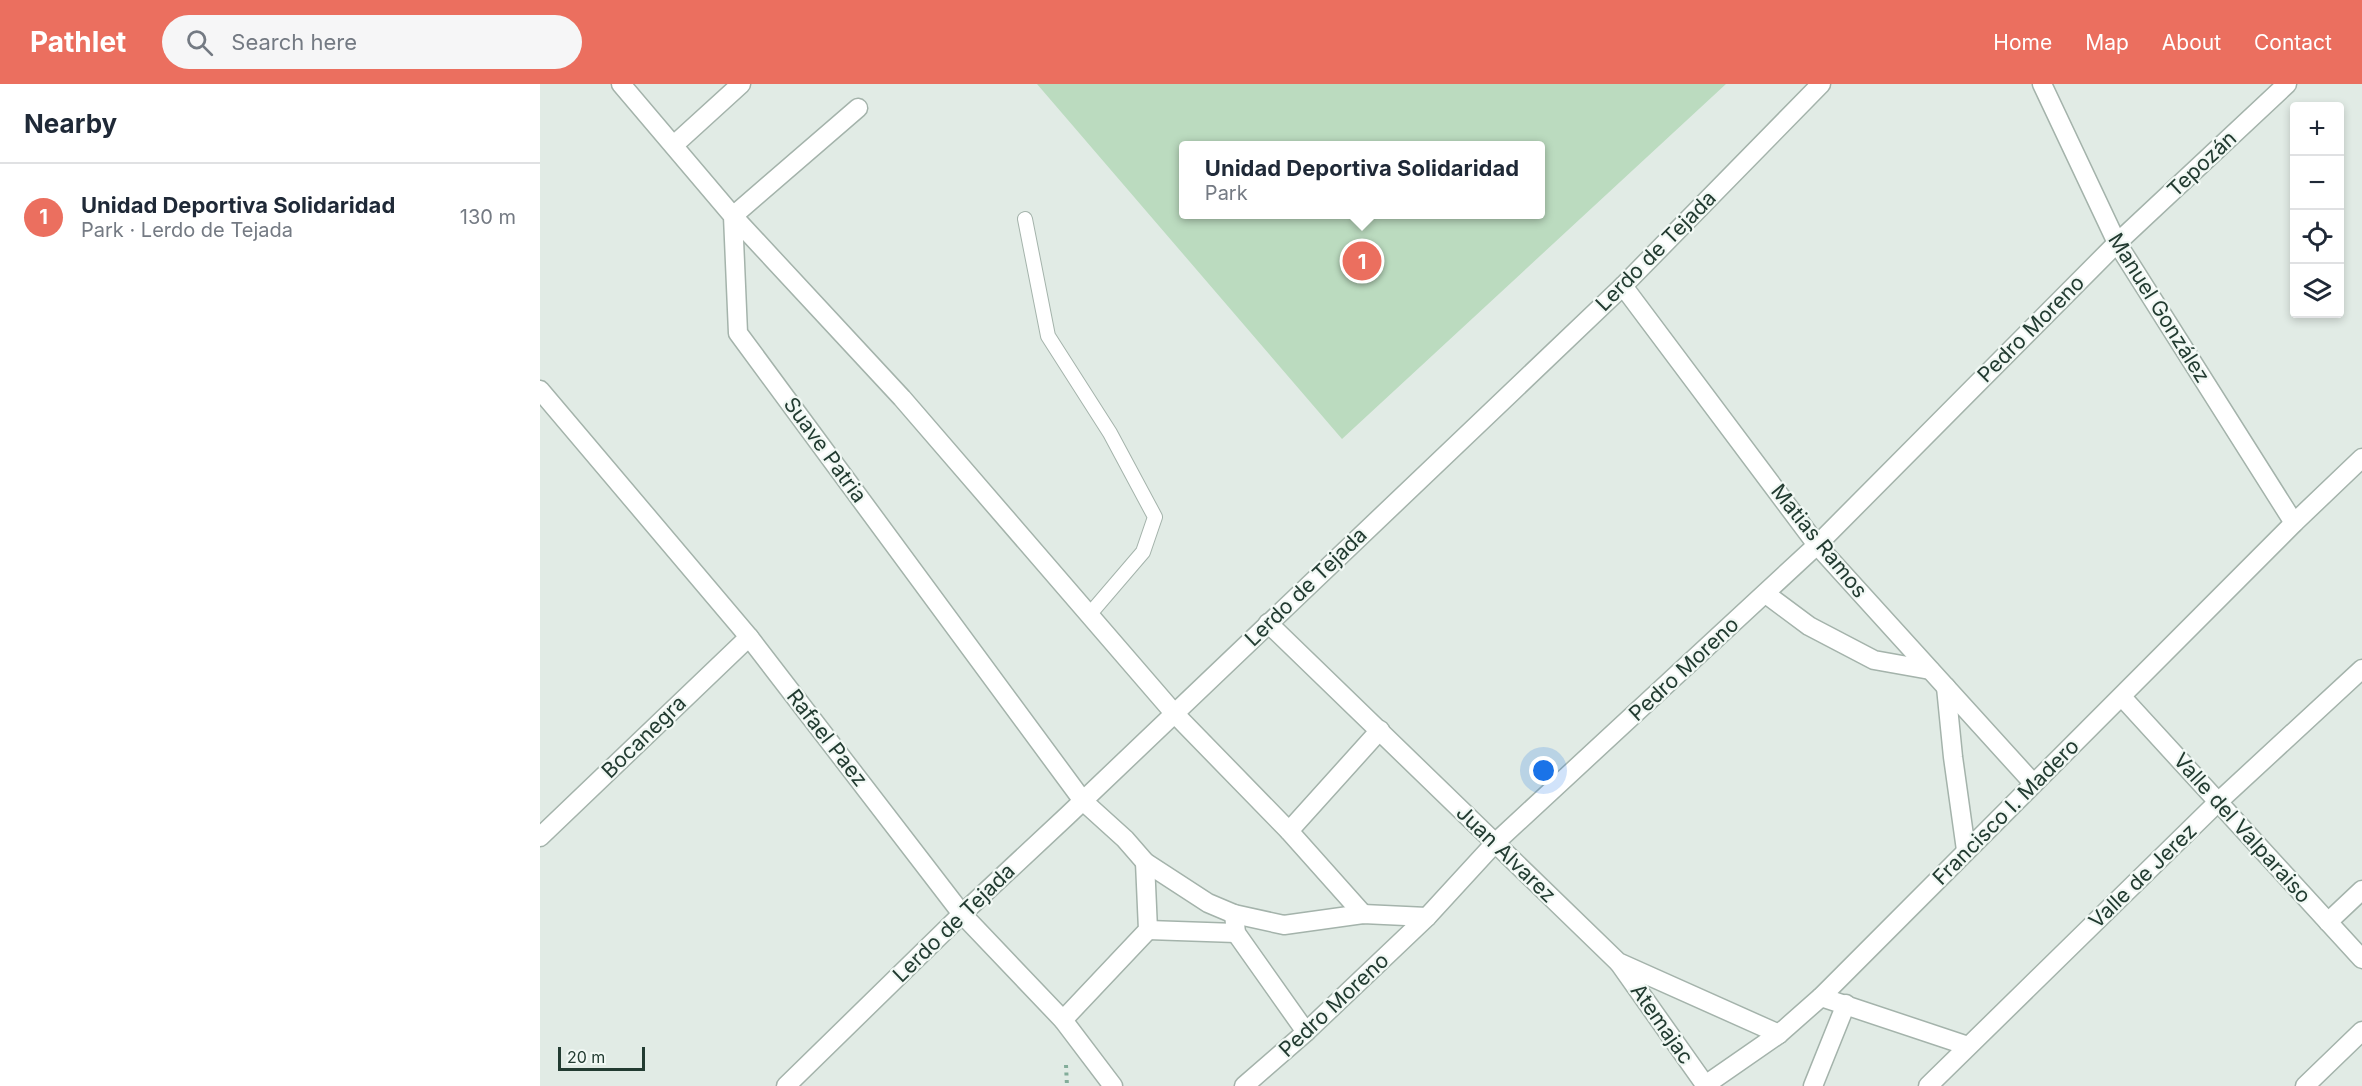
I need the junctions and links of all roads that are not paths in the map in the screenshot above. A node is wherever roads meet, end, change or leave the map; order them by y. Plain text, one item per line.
1 (621, 84) edge
2 (741, 84) edge
3 (1821, 84) edge
4 (2042, 84) edge
5 (2287, 84) edge
6 (858, 108) dead end
7 (674, 145) junction
8 (733, 216) junction
9 (1025, 219) dead end
10 (2116, 243) junction
11 (1623, 286) junction
12 (540, 390) edge
13 (2362, 458) edge
14 (2294, 522) junction
15 (1817, 545) junction
16 (1766, 594) junction
17 (1089, 615) junction
18 (1268, 623) junction
19 (749, 637) junction
20 (2362, 669) edge
21 (1930, 670) junction
22 (1946, 687) junction
23 (2122, 697) junction
24 (1174, 713) junction
25 (1380, 730) junction
26 (2033, 783) junction
27 (1083, 801) junction
28 (2218, 802) junction
29 (1289, 831) junction
30 (540, 837) edge
31 (1495, 843) junction
32 (1966, 850) junction
33 (1145, 862) junction
34 (2362, 890) edge
35 (962, 914) junction
36 (1234, 914) junction
37 (1363, 914) junction
38 (1427, 917) junction
39 (2328, 922) junction
40 (1148, 930) junction
41 (1236, 933) junction
42 (2362, 959) edge
43 (1618, 962) junction
44 (1821, 997) junction
45 (1846, 1004) junction
46 (1063, 1020) junction
47 (2362, 1030) edge
48 (1306, 1032) junction
49 (1779, 1034) junction
50 (1968, 1046) junction
51 (786, 1086) edge
52 (1113, 1086) edge
53 (1244, 1086) edge
54 (1705, 1086) edge
55 (1813, 1086) edge
56 (1928, 1086) edge
57 (2305, 1086) edge

1 - 7 street
2 - 7 street
3 - 11 street, Lerdo de Tejada
4 - 10 street, Manuel González
5 - 10 street, Tepozán
6 - 8 street
7 - 8 street
8 - 17 street
8 - 27 street, Suave Patria
9 - 17 lane
10 - 14 street, Manuel González
10 - 15 street, Pedro Moreno
11 - 15 street, Matias Ramos
11 - 18 street, Lerdo de Tejada
12 - 19 street, Rafael Paez
13 - 14 street, Francisco I. Madero
14 - 23 street, Francisco I. Madero
15 - 16 street, Pedro Moreno
15 - 21 street, Matias Ramos
16 - 21 street
16 - 31 street, Pedro Moreno
17 - 24 street
18 - 24 street, Lerdo de Tejada
18 - 25 street, Juan Alvarez
19 - 30 street, Bocanegra
19 - 35 street, Rafael Paez
20 - 28 street, Valle de Jerez
21 - 22 street, Matias Ramos
22 - 26 street, Matias Ramos
22 - 32 street
23 - 26 street, Francisco I. Madero
23 - 28 street, Valle del Valparaiso
24 - 27 street, Lerdo de Tejada
24 - 29 street
25 - 29 street
25 - 31 street, Juan Alvarez
26 - 32 street, Francisco I. Madero
27 - 33 street, Suave Patria
27 - 35 street, Lerdo de Tejada
28 - 39 street, Valle del Valparaiso
28 - 50 street, Valle de Jerez
29 - 37 street
31 - 38 street, Pedro Moreno
31 - 43 street, Juan Alvarez
32 - 44 street, Francisco I. Madero
33 - 36 street, Suave Patria
33 - 40 street
34 - 39 street
35 - 46 street, Rafael Paez
35 - 51 street, Lerdo de Tejada
36 - 37 street, Suave Patria
36 - 41 street
37 - 38 street, Suave Patria
38 - 48 street, Pedro Moreno
39 - 42 street, Valle del Valparaiso
40 - 41 street
40 - 46 street
41 - 48 street
43 - 49 street, Juan Alvarez
43 - 54 street, Atemajac
44 - 45 street
44 - 49 street, Francisco I. Madero
45 - 50 street
45 - 55 street
46 - 52 street, Rafael Paez
47 - 57 street
48 - 53 street, Pedro Moreno
49 - 54 street, Francisco I. Madero
50 - 56 street, Valle de Jerez

